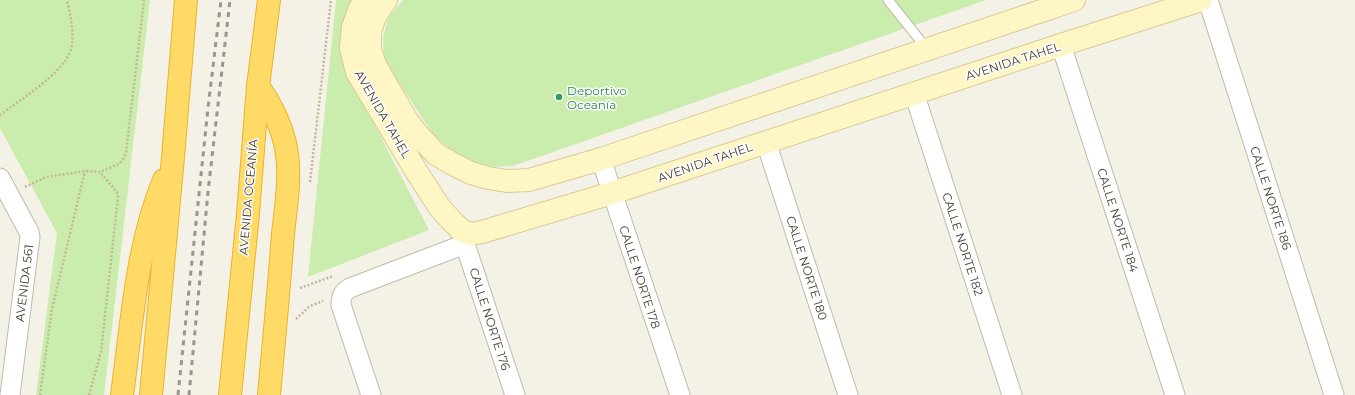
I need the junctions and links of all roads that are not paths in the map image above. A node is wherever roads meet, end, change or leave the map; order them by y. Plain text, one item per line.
1 (186, 0) edge
2 (269, 0) edge
3 (366, 0) edge
4 (386, 0) edge
5 (888, 0) edge
6 (1074, 0) edge
7 (1201, 0) edge
8 (1208, 0) edge
9 (1061, 45) junction
10 (928, 49) junction
11 (258, 86) junction
12 (914, 93) junction
13 (766, 142) junction
14 (174, 157) junction
15 (601, 159) junction
16 (4, 186) edge
17 (612, 193) junction
18 (468, 239) junction
19 (10, 395) edge
20 (122, 395) edge
21 (152, 395) edge
22 (230, 395) edge
23 (268, 395) edge
24 (371, 395) edge
25 (515, 395) edge
26 (680, 395) edge
27 (848, 395) edge
28 (1012, 395) edge
29 (1175, 395) edge
30 (1334, 395) edge

1 - 14 highway
2 - 11 highway, AVENIDA OCEANÍA
3 - 18 street, AVENIDA TAHEL
4 - 15 street, AVENIDA TAHEL
5 - 10 lane
6 - 10 street, AVENIDA TAHEL
7 - 9 street, AVENIDA TAHEL
8 - 30 street, CALLE NORTE 186
9 - 12 street, AVENIDA TAHEL
9 - 29 street, CALLE NORTE 184
10 - 15 street, AVENIDA TAHEL
11 - 22 highway, AVENIDA OCEANÍA
11 - 23 highway
12 - 13 street, AVENIDA TAHEL
12 - 28 street, CALLE NORTE 182
13 - 17 street, AVENIDA TAHEL
13 - 27 street, CALLE NORTE 180
14 - 20 highway
14 - 21 highway
15 - 17 street, CALLE NORTE 178
16 - 19 street, AVENIDA 561
17 - 18 street, AVENIDA TAHEL
17 - 26 street, CALLE NORTE 178
18 - 24 street, AVENIDA TAHEL
18 - 25 street, CALLE NORTE 176

